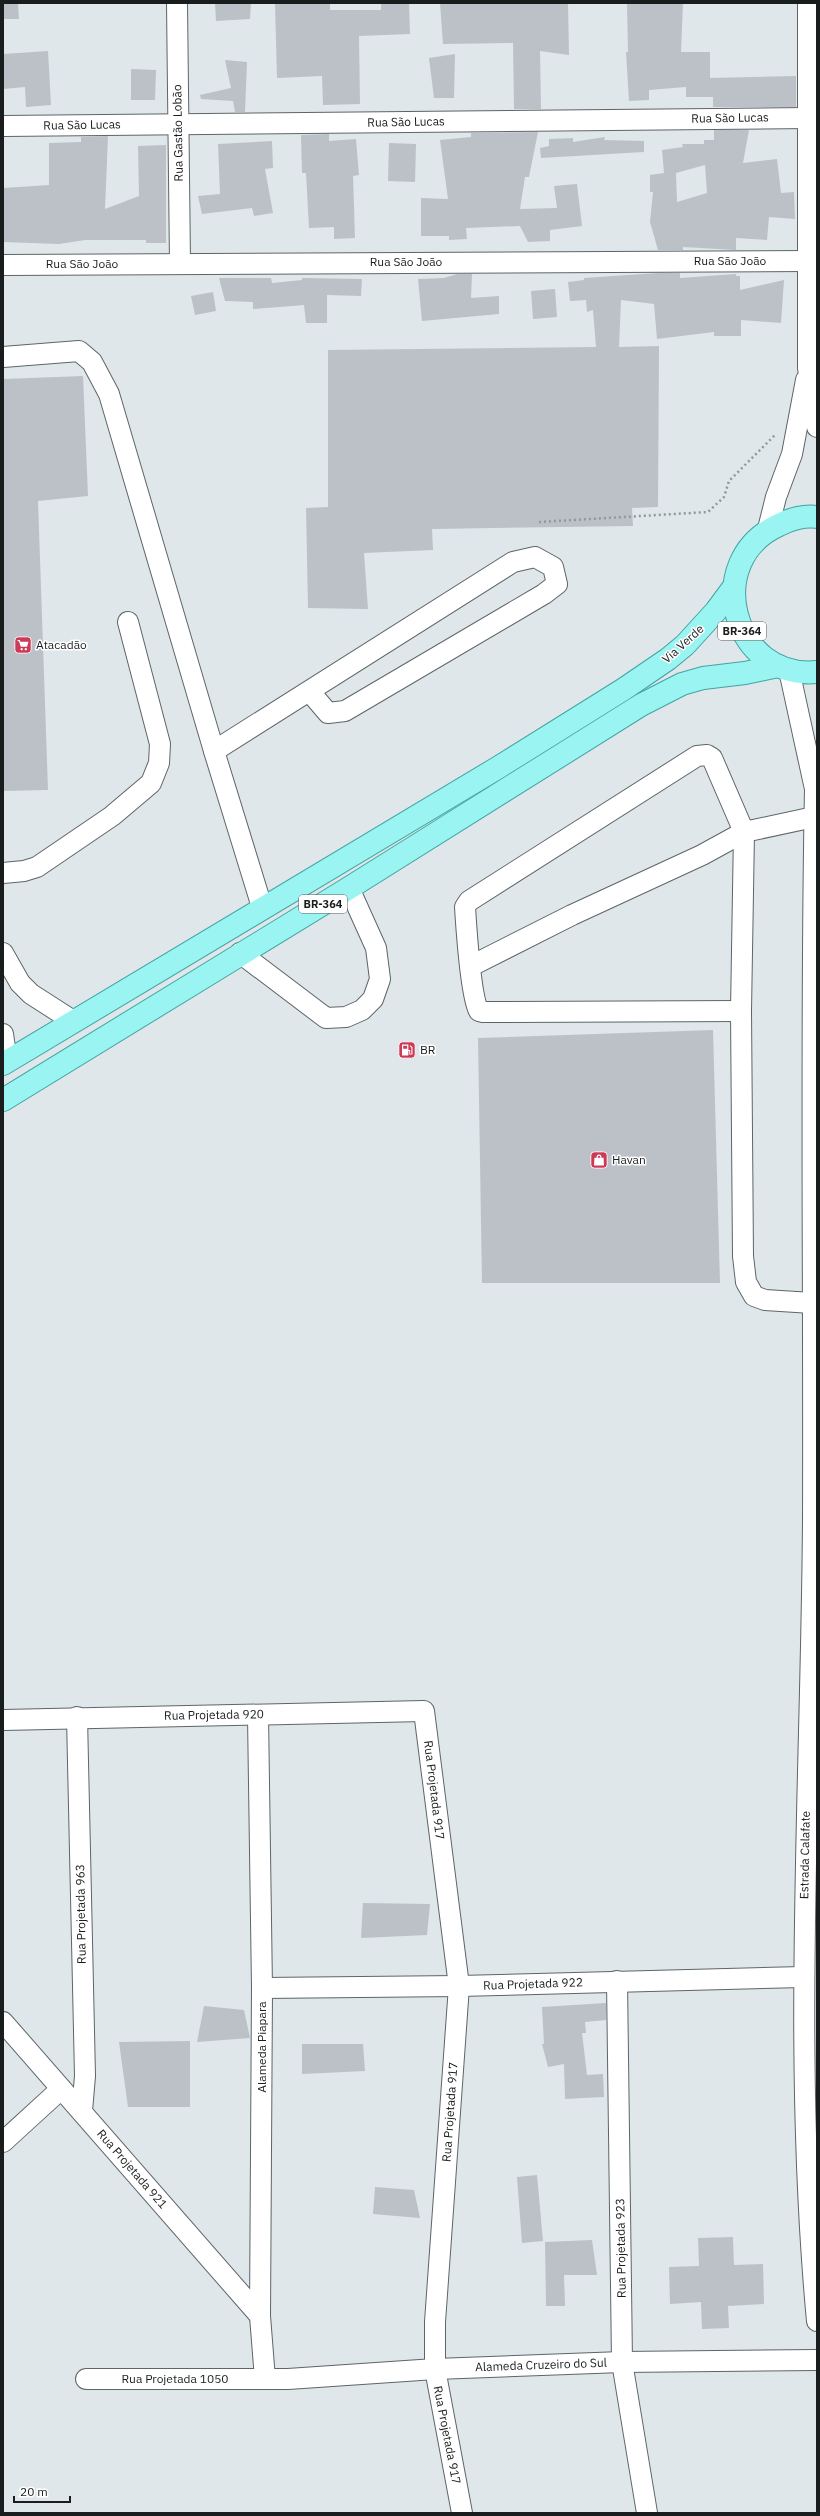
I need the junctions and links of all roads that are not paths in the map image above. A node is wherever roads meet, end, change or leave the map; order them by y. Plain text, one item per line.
1 (177, 3) edge
2 (808, 3) edge
3 (808, 118) junction
4 (178, 124) junction
5 (3, 126) edge
6 (808, 261) junction
7 (180, 263) junction
8 (3, 265) edge
9 (3, 357) edge
10 (808, 368) junction
11 (817, 427) edge
12 (817, 517) edge
13 (768, 529) junction
14 (733, 588) junction
15 (128, 622) dead end
16 (783, 668) junction
17 (817, 672) edge
18 (310, 692) junction
19 (214, 750) junction
20 (815, 800) edge
21 (744, 832) junction
22 (3, 872) edge
23 (349, 888) junction
24 (262, 907) junction
25 (3, 953) edge
26 (240, 953) junction
27 (471, 966) junction
28 (741, 1011) junction
29 (73, 1021) junction
30 (3, 1034) edge
31 (5, 1062) edge
32 (3, 1100) edge
33 (814, 1252) edge
34 (812, 1303) junction
35 (424, 1711) joint
36 (258, 1715) junction
37 (77, 1717) junction
38 (3, 1720) edge
39 (803, 1977) junction
40 (617, 1981) junction
41 (459, 1986) junction
42 (262, 1988) junction
43 (3, 2022) edge
44 (61, 2089) junction
45 (82, 2111) junction
46 (3, 2142) edge
47 (260, 2316) junction
48 (817, 2321) edge
49 (817, 2360) edge
50 (622, 2362) junction
51 (435, 2369) junction
52 (86, 2378) dead end
53 (265, 2379) junction
54 (462, 2513) edge
55 (648, 2513) edge

1 - 4 street, Rua Gastão Lobão
2 - 3 street
3 - 4 street, Rua São Lucas
3 - 6 street
4 - 5 street, Rua São Lucas
4 - 7 street, Rua Gastão Lobão
6 - 7 street, Rua São João
6 - 10 street
7 - 8 street, Rua São João
9 - 19 street
10 - 11 street
10 - 13 street
12 - 13 main road, BR-364
13 - 14 main road, BR-364
14 - 16 main road, BR-364
14 - 24 main road, Via Verde / BR-364
15 - 22 street
16 - 17 main road, BR-364
16 - 20 street, Estrada Calafate
16 - 23 main road, BR-364
18 - 18 street
18 - 19 street
19 - 24 street
20 - 21 street
20 - 33 street, Estrada Calafate
21 - 27 street
21 - 27 street
21 - 28 street
23 - 26 main road, BR-364
23 - 26 street
24 - 29 main road, BR-364
25 - 29 street
26 - 32 main road, BR-364
27 - 28 street
28 - 34 street
29 - 31 main road, BR-364
30 - 31 street
33 - 34 street, Estrada Calafate
34 - 39 street, Estrada Calafate
35 - 36 street, Rua Projetada 920
35 - 41 street, Rua Projetada 917
36 - 37 street, Rua Projetada 920
36 - 42 street, Alameda Piapara
37 - 38 street, Rua Projetada 920
37 - 45 street, Rua Projetada 963
39 - 40 street, Rua Projetada 922
39 - 48 street, Estrada Calafate
40 - 41 street, Rua Projetada 922
40 - 50 street, Rua Projetada 923
41 - 42 street, Rua Projetada 922
41 - 51 street, Rua Projetada 917
42 - 47 street, Alameda Piapara
43 - 44 street, Rua Projetada 921
44 - 45 street, Rua Projetada 921
44 - 46 street
45 - 47 street, Rua Projetada 921
47 - 53 street, Alameda Piapara
49 - 50 street, Alameda Cruzeiro do Sul
50 - 51 street, Alameda Cruzeiro do Sul
50 - 55 street, Rua Projetada 923
51 - 53 street, Alameda Cruzeiro do Sul
51 - 54 street, Rua Projetada 917
52 - 53 street, Rua Projetada 1050

